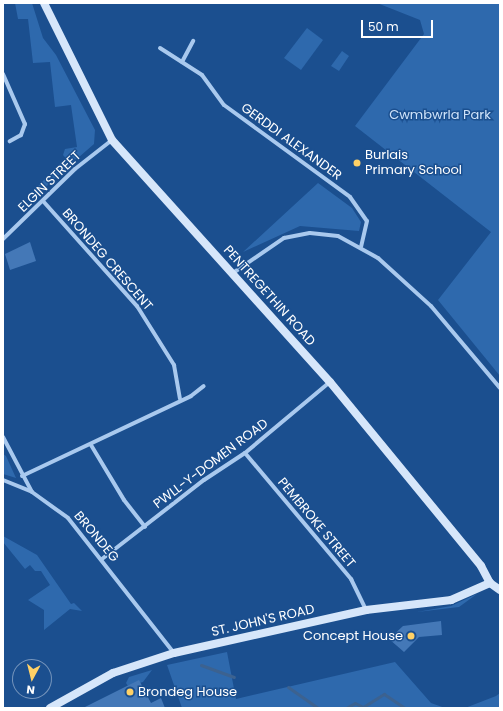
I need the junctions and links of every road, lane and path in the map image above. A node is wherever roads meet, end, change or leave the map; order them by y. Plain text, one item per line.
1 (44, 3) edge
2 (193, 41) dead end
3 (160, 48) dead end
4 (182, 62) junction
5 (3, 74) edge
6 (112, 140) junction
7 (10, 142) dead end
8 (43, 201) junction
9 (3, 238) edge
10 (361, 246) junction
11 (233, 273) junction
12 (330, 382) junction
13 (204, 386) dead end
14 (500, 388) edge
15 (180, 398) junction
16 (3, 438) edge
17 (91, 445) junction
18 (245, 453) junction
19 (22, 476) junction
20 (3, 480) edge
21 (32, 492) junction
22 (145, 527) junction
23 (102, 559) junction
24 (490, 583) junction
25 (500, 590) edge
26 (366, 610) junction
27 (174, 653) junction
28 (50, 708) edge

1 - 6 street, PENTREGETHIN ROAD
2 - 4 street
3 - 4 street, GERDDI ALEXANDER
4 - 10 street, GERDDI ALEXANDER
5 - 7 street
6 - 8 street, ELGIN STREET
6 - 11 street, PENTREGETHIN ROAD
8 - 9 street, ELGIN STREET
8 - 15 street, BRONDEG CRESCENT
10 - 11 street
10 - 14 street
11 - 12 street, PENTREGETHIN ROAD
12 - 18 street, PWLL-Y-DOMEN ROAD
12 - 24 street, PENTREGETHIN ROAD
13 - 15 street
15 - 17 street
16 - 19 street, BRONDEG
17 - 19 street
17 - 22 street
18 - 22 street, PWLL-Y-DOMEN ROAD
18 - 26 street, PEMBROKE STREET
19 - 21 street, BRONDEG
20 - 21 street
21 - 23 street, BRONDEG
22 - 23 street, PWLL-Y-DOMEN ROAD
23 - 27 street, BRONDEG
24 - 25 street, PENTREGETHIN ROAD
24 - 26 street, ST. JOHN'S ROAD
26 - 27 street, ST. JOHN'S ROAD
27 - 28 street, ST. JOHN'S ROAD

